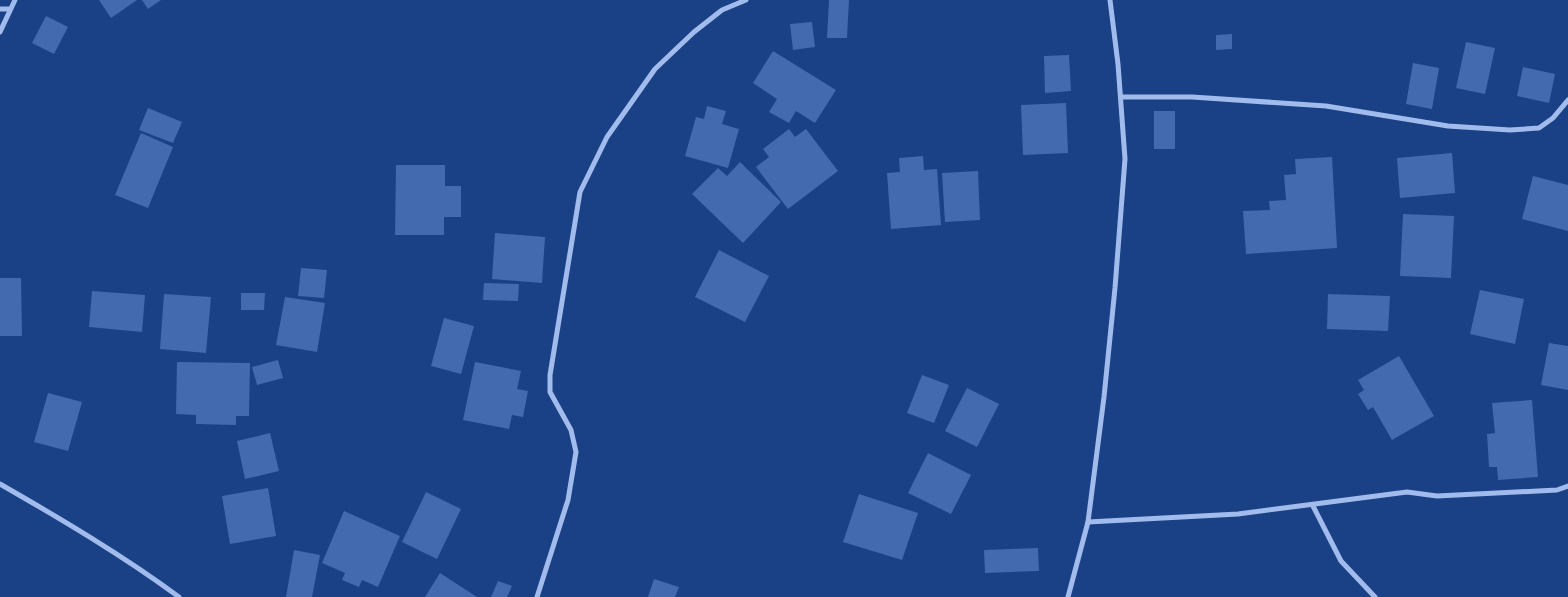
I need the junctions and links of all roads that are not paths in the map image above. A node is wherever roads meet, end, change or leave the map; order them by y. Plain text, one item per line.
1 (15, 0) edge
2 (746, 0) edge
3 (1110, 0) edge
4 (0, 9) edge
5 (9, 9) junction
6 (0, 32) edge
7 (1121, 97) junction
8 (1568, 100) edge
9 (0, 484) edge
10 (1568, 486) edge
11 (1314, 506) junction
12 (1088, 522) junction
13 (179, 597) edge
14 (537, 597) edge
15 (1068, 597) edge
16 (1375, 597) edge

1 - 5 street
2 - 14 street
3 - 7 street
4 - 5 street
5 - 6 street
7 - 8 street
7 - 12 street
9 - 13 street
10 - 11 street
11 - 12 street
11 - 16 street
12 - 15 street

